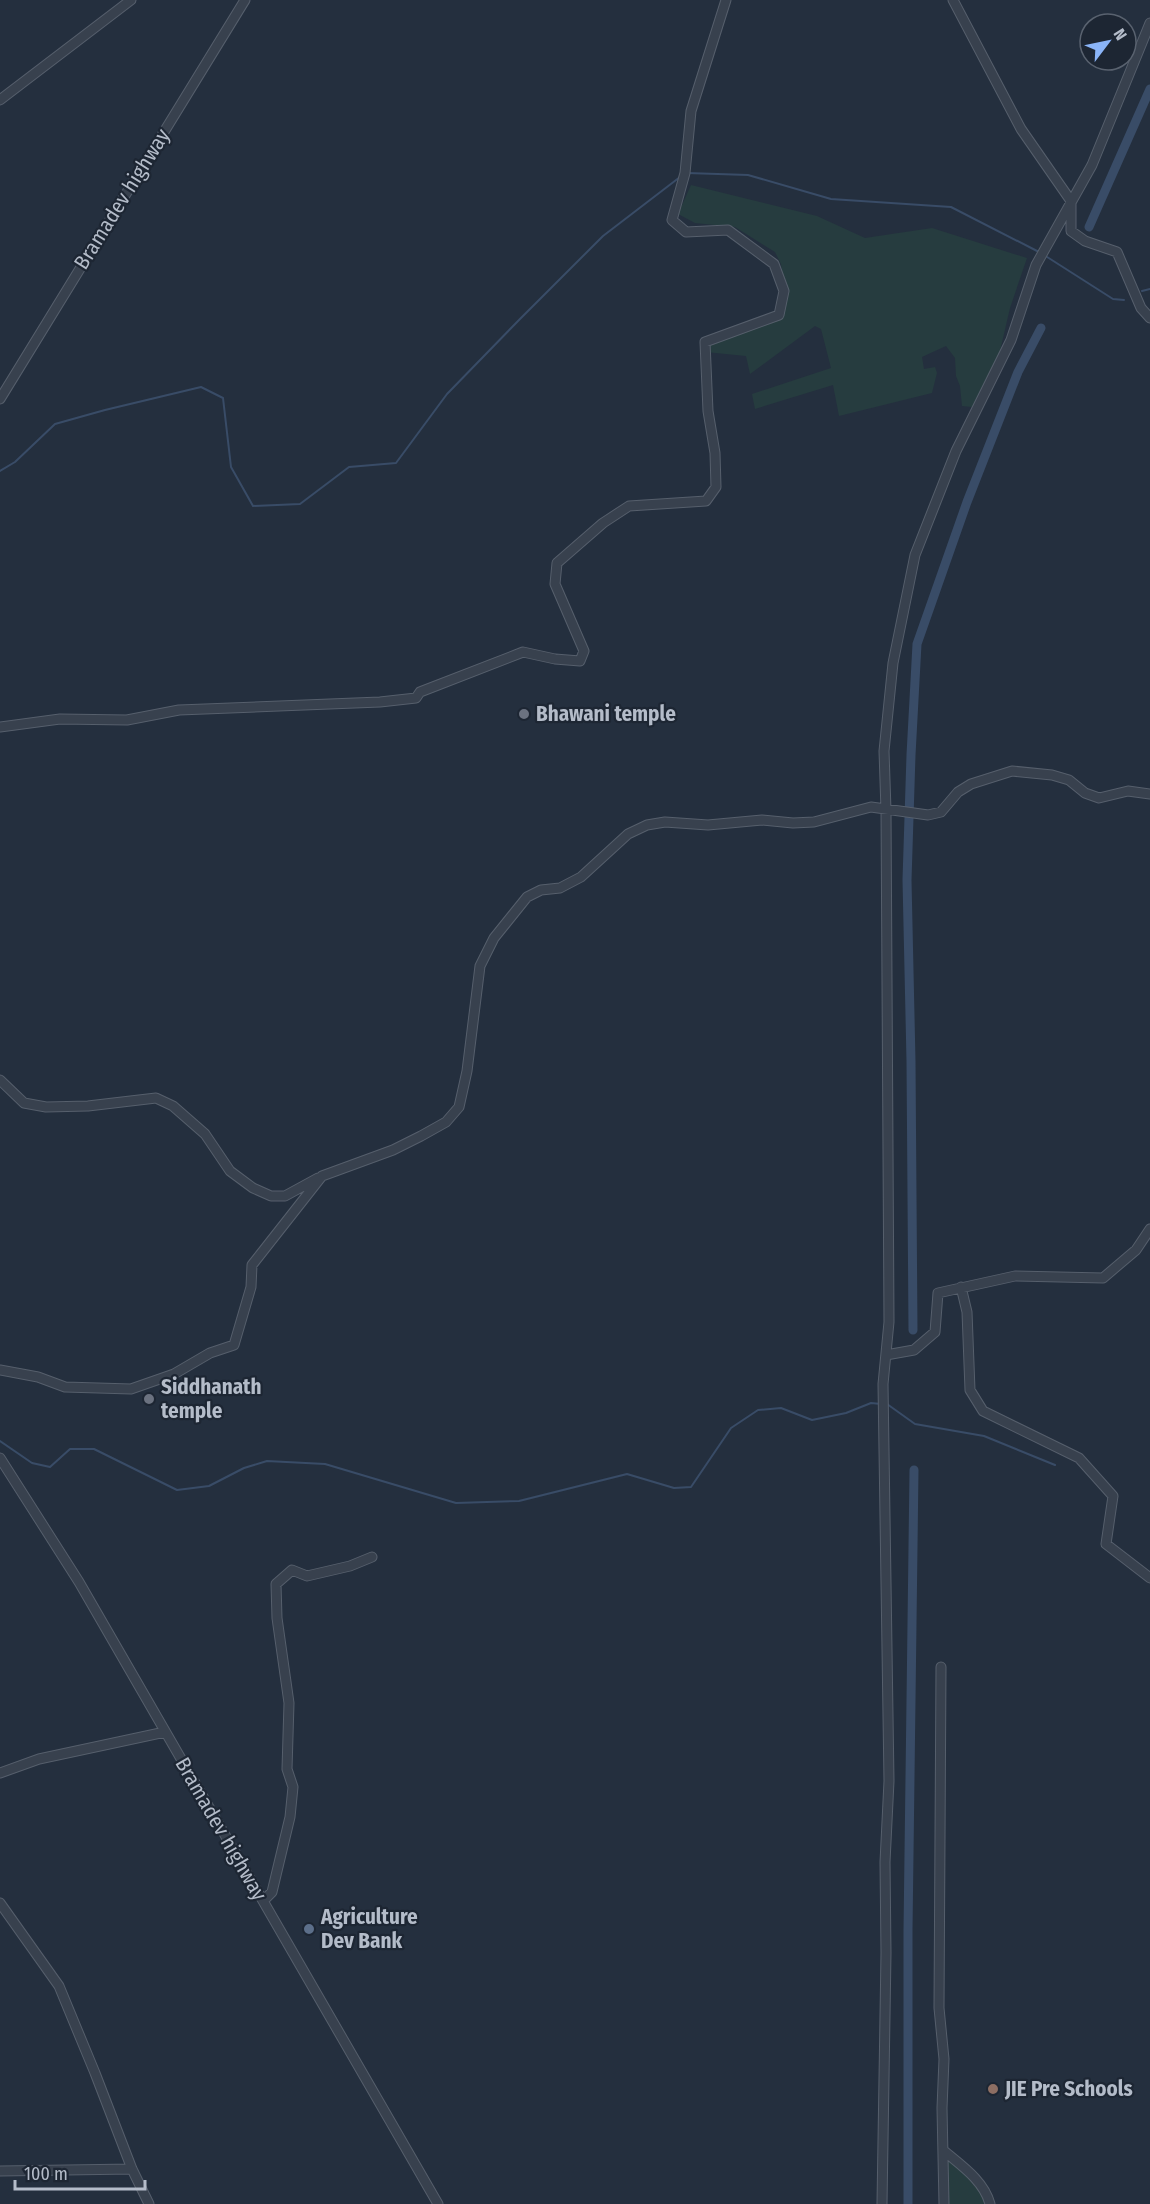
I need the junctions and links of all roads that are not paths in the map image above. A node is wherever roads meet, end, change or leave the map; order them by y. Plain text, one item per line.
1 (131, 0) edge
2 (245, 0) edge
3 (726, 0) edge
4 (953, 0) edge
5 (1150, 23) edge
6 (0, 100) edge
7 (1071, 201) junction
8 (1150, 318) edge
9 (0, 399) edge
10 (0, 727) edge
11 (1150, 794) edge
12 (886, 810) junction
13 (0, 1080) edge
14 (322, 1176) junction
15 (1150, 1229) edge
16 (961, 1287) junction
17 (886, 1355) junction
18 (0, 1370) edge
19 (0, 1458) edge
20 (372, 1557) dead end
21 (1150, 1578) edge
22 (941, 1667) dead end
23 (165, 1732) junction
24 (0, 1773) edge
25 (262, 1901) junction
26 (0, 1904) edge
27 (944, 2151) junction
28 (132, 2169) junction
29 (0, 2171) edge
30 (149, 2204) edge
31 (438, 2204) edge
32 (882, 2204) edge
33 (944, 2204) edge
34 (990, 2204) edge

1 - 6 street
2 - 9 street, Bramadev highway
3 - 10 street
4 - 7 street
5 - 7 street
7 - 8 street
7 - 12 street
11 - 12 street
12 - 14 street
12 - 17 street
13 - 14 street
14 - 18 street
15 - 16 street
16 - 17 street
16 - 21 street
17 - 32 street
19 - 23 street, Bramadev highway
20 - 25 street
22 - 27 street
23 - 24 street
23 - 25 street, Bramadev highway
25 - 31 street, Bramadev highway
26 - 28 street
27 - 33 street
27 - 34 street
28 - 29 street
28 - 30 street

